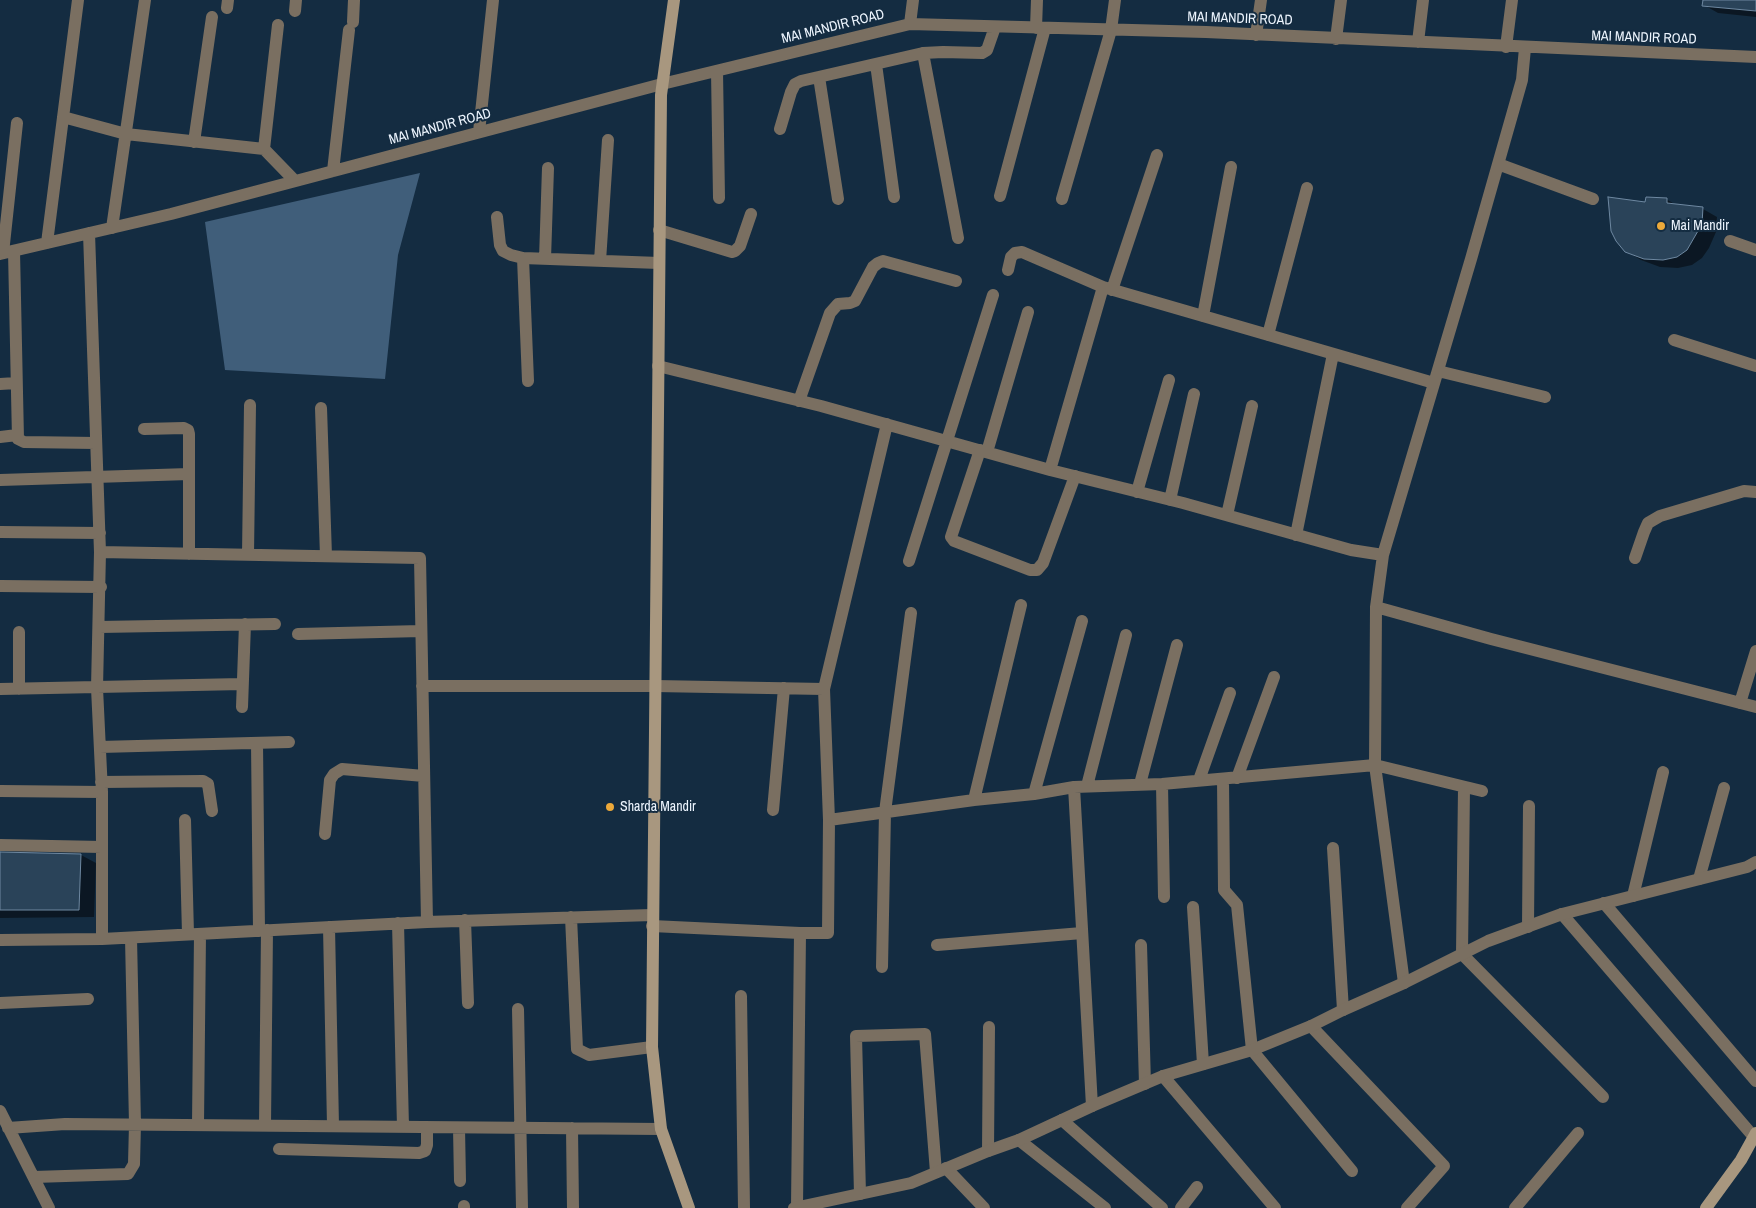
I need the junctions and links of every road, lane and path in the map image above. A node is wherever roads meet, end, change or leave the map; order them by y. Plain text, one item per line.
1 (78, 0) edge
2 (145, 0) edge
3 (354, 0) edge
4 (494, 0) edge
5 (674, 0) edge
6 (914, 0) edge
7 (1037, 0) edge
8 (1115, 0) edge
9 (1261, 0) edge
10 (1341, 0) edge
11 (1423, 0) edge
12 (1512, 0) edge
13 (212, 17) dead end
14 (910, 24) junction
15 (278, 25) dead end
16 (995, 27) junction
17 (1040, 28) junction
18 (1110, 30) junction
19 (1256, 35) junction
20 (1336, 39) junction
21 (1418, 42) junction
22 (1506, 47) junction
23 (1525, 48) junction
24 (924, 53) junction
25 (1756, 57) edge
26 (876, 64) junction
27 (717, 70) junction
28 (818, 77) junction
29 (662, 84) junction
30 (63, 117) junction
31 (17, 123) dead end
32 (780, 130) dead end
33 (479, 132) junction
34 (126, 134) junction
35 (608, 140) dead end
36 (194, 142) junction
37 (264, 149) junction
38 (1157, 154) dead end
39 (1498, 164) junction
40 (1231, 167) dead end
41 (548, 168) dead end
42 (333, 171) junction
43 (295, 181) junction
44 (1307, 188) dead end
45 (1000, 196) dead end
46 (894, 197) dead end
47 (719, 198) dead end
48 (838, 199) dead end
49 (1062, 199) dead end
50 (1593, 199) dead end
51 (751, 214) dead end
52 (497, 217) dead end
53 (112, 228) junction
54 (659, 230) junction
55 (89, 233) junction
56 (958, 238) dead end
57 (1730, 241) dead end
58 (47, 243) junction
59 (1756, 250) edge
60 (6, 253) edge
61 (523, 258) junction
62 (545, 259) junction
63 (600, 261) junction
64 (659, 263) junction
65 (1008, 270) dead end
66 (956, 281) dead end
67 (1107, 289) junction
68 (993, 295) dead end
69 (1028, 312) dead end
70 (1202, 316) junction
71 (1268, 335) junction
72 (1674, 340) dead end
73 (1333, 354) junction
74 (658, 366) junction
75 (1756, 366) edge
76 (1436, 376) junction
77 (528, 380) dead end
78 (1169, 380) dead end
79 (16, 383) junction
80 (0, 384) edge
81 (1194, 394) dead end
82 (1545, 396) dead end
83 (799, 401) junction
84 (250, 405) dead end
85 (1252, 406) dead end
86 (321, 408) dead end
87 (887, 424) junction
88 (144, 428) dead end
89 (17, 435) junction
90 (0, 437) edge
91 (948, 441) junction
92 (96, 443) junction
93 (983, 451) junction
94 (1050, 470) junction
95 (189, 474) junction
96 (1075, 476) junction
97 (98, 477) junction
98 (0, 480) edge
99 (1137, 492) junction
100 (1756, 492) edge
101 (1170, 500) junction
102 (1227, 515) junction
103 (0, 532) edge
104 (100, 533) junction
105 (1296, 535) junction
106 (100, 552) junction
107 (189, 554) junction
108 (248, 555) junction
109 (1383, 555) junction
110 (326, 556) junction
111 (1635, 558) dead end
112 (909, 561) dead end
113 (0, 586) edge
114 (101, 587) junction
115 (1021, 605) dead end
116 (1376, 607) junction
117 (911, 613) dead end
118 (1082, 621) dead end
119 (245, 624) junction
120 (275, 624) dead end
121 (99, 626) junction
122 (421, 631) junction
123 (19, 632) dead end
124 (298, 634) dead end
125 (1126, 636) dead end
126 (1177, 645) dead end
127 (1756, 651) edge
128 (1274, 678) dead end
129 (242, 684) junction
130 (422, 686) junction
131 (654, 686) junction
132 (97, 688) junction
133 (784, 688) junction
134 (0, 689) edge
135 (19, 689) junction
136 (824, 689) junction
137 (1230, 693) dead end
138 (1740, 703) junction
139 (242, 707) dead end
140 (1756, 708) edge
141 (289, 742) dead end
142 (257, 743) junction
143 (100, 746) junction
144 (1375, 766) junction
145 (1663, 772) dead end
146 (424, 776) junction
147 (1238, 778) junction
148 (1224, 779) junction
149 (1199, 780) junction
150 (1140, 784) junction
151 (1162, 784) junction
152 (101, 787) junction
153 (1081, 787) junction
154 (1464, 788) junction
155 (1724, 788) dead end
156 (0, 791) edge
157 (1482, 791) dead end
158 (1034, 794) junction
159 (974, 800) junction
160 (1528, 806) dead end
161 (773, 810) dead end
162 (212, 811) dead end
163 (885, 812) junction
164 (185, 820) dead end
165 (829, 820) junction
166 (325, 834) dead end
167 (0, 845) edge
168 (102, 847) junction
169 (1333, 848) dead end
170 (1756, 862) edge
171 (1699, 879) junction
172 (1633, 896) junction
173 (1164, 897) dead end
174 (1604, 903) junction
175 (1193, 907) dead end
176 (1562, 914) junction
177 (572, 917) junction
178 (465, 920) junction
179 (652, 921) junction
180 (427, 922) junction
181 (398, 923) junction
182 (329, 927) junction
183 (1528, 927) junction
184 (264, 930) junction
185 (800, 933) junction
186 (1082, 933) junction
187 (194, 934) junction
188 (131, 938) junction
189 (102, 939) junction
190 (0, 940) edge
191 (937, 945) dead end
192 (1142, 945) dead end
193 (1462, 954) junction
194 (882, 967) dead end
195 (1404, 983) junction
196 (741, 996) dead end
197 (88, 999) dead end
198 (0, 1003) edge
199 (468, 1003) dead end
200 (518, 1009) dead end
201 (1343, 1010) junction
202 (989, 1026) dead end
203 (1311, 1026) junction
204 (652, 1047) junction
205 (1252, 1050) junction
206 (1203, 1064) junction
207 (1163, 1076) junction
208 (1756, 1081) edge
209 (1145, 1084) junction
210 (1603, 1097) dead end
211 (1092, 1106) junction
212 (0, 1111) edge
213 (1062, 1120) junction
214 (135, 1124) junction
215 (198, 1124) junction
216 (265, 1125) junction
217 (333, 1126) junction
218 (403, 1127) junction
219 (8, 1128) junction
220 (427, 1128) junction
221 (459, 1128) junction
222 (520, 1128) junction
223 (572, 1128) junction
224 (661, 1128) junction
225 (1578, 1133) dead end
226 (1755, 1135) edge
227 (1019, 1140) junction
228 (279, 1150) dead end
229 (988, 1151) junction
230 (941, 1170) junction
231 (1352, 1172) dead end
232 (34, 1177) junction
233 (460, 1181) dead end
234 (1197, 1186) dead end
235 (860, 1194) junction
236 (819, 1205) edge
237 (50, 1208) edge
238 (522, 1208) edge
239 (573, 1208) edge
240 (689, 1208) edge
241 (744, 1208) edge
242 (796, 1208) edge
243 (984, 1208) edge
244 (1105, 1208) edge
245 (1162, 1208) edge
246 (1181, 1208) edge
247 (1275, 1208) edge
248 (1407, 1208) edge
249 (1515, 1208) edge
250 (1708, 1208) edge

1 - 30 street
2 - 34 street
3 - 42 street
4 - 33 street
5 - 29 main road
6 - 14 street
7 - 17 street
8 - 18 street
9 - 19 street
10 - 20 street
11 - 21 street
12 - 22 street
13 - 36 street
14 - 16 street, MAI MANDIR ROAD
14 - 27 street, MAI MANDIR ROAD
15 - 37 street
16 - 17 street, MAI MANDIR ROAD
16 - 24 street
17 - 18 street, MAI MANDIR ROAD
17 - 45 street
18 - 19 street, MAI MANDIR ROAD
18 - 49 street
19 - 20 street, MAI MANDIR ROAD
20 - 21 street, MAI MANDIR ROAD
21 - 22 street, MAI MANDIR ROAD
22 - 23 street, MAI MANDIR ROAD
23 - 25 street, MAI MANDIR ROAD
23 - 39 street
24 - 26 street
24 - 56 street
26 - 28 street
26 - 46 street
27 - 29 street, MAI MANDIR ROAD
27 - 47 street
28 - 32 street
28 - 48 street
29 - 33 street, MAI MANDIR ROAD
29 - 54 main road
30 - 34 street
30 - 58 street
31 - 60 street
33 - 42 street, MAI MANDIR ROAD
34 - 36 street
34 - 53 street
35 - 63 street
36 - 37 street
37 - 43 street
38 - 67 street
39 - 50 street
39 - 76 street
40 - 70 street
41 - 62 street
42 - 43 street, MAI MANDIR ROAD
43 - 53 street, MAI MANDIR ROAD
44 - 71 street
51 - 54 street
52 - 61 street
53 - 55 street, MAI MANDIR ROAD
54 - 64 main road
55 - 58 street, MAI MANDIR ROAD
55 - 92 street
57 - 59 street
58 - 60 street, MAI MANDIR ROAD
60 - 79 street
61 - 62 street
61 - 77 street
62 - 63 street
63 - 64 street
64 - 74 main road
65 - 67 street
66 - 83 street
67 - 70 street
67 - 94 street
68 - 91 street
69 - 93 street
70 - 71 street
71 - 73 street
72 - 75 street
73 - 76 street
73 - 105 street
74 - 83 street
74 - 131 main road
76 - 82 street
76 - 109 street
78 - 99 street
79 - 80 street
79 - 89 street
81 - 101 street
83 - 87 street
84 - 108 street
85 - 102 street
86 - 110 street
87 - 91 street
87 - 136 street
88 - 95 street
89 - 90 street
89 - 92 street
91 - 93 street
91 - 112 street
92 - 97 street
93 - 94 street
93 - 96 street
94 - 96 street
95 - 97 street
95 - 107 street
96 - 99 street
97 - 98 street
97 - 104 street
99 - 101 street
100 - 111 street
101 - 102 street
102 - 105 street
103 - 104 street
104 - 106 street
105 - 109 street
106 - 107 street
106 - 114 street
107 - 108 street
108 - 110 street
109 - 116 street
110 - 122 street
113 - 114 street
114 - 121 street
115 - 159 street
116 - 138 street
116 - 144 street
117 - 163 street
118 - 158 street
119 - 120 street
119 - 121 street
119 - 129 street
121 - 132 street
122 - 124 street
122 - 130 street
123 - 135 street
125 - 153 street
126 - 150 street
127 - 138 street
128 - 147 street
129 - 132 street
129 - 139 street
130 - 131 street
130 - 146 street
131 - 133 street
131 - 179 main road
132 - 135 street
132 - 143 street
133 - 136 street
133 - 161 street
134 - 135 street
136 - 165 street
137 - 149 street
138 - 140 street
141 - 142 street
142 - 143 street
142 - 184 street
143 - 152 street
144 - 147 street
144 - 154 street
144 - 195 street
145 - 172 street
146 - 166 street
146 - 180 street
147 - 148 street
148 - 149 street
148 - 205 street
149 - 151 street
150 - 151 street
150 - 153 street
151 - 173 street
152 - 156 street
152 - 162 street
152 - 168 street
153 - 158 street
153 - 186 street
154 - 157 street
154 - 193 street
155 - 171 street
158 - 159 street
159 - 163 street
160 - 183 street
163 - 165 street
163 - 194 street
164 - 187 street
165 - 185 street
167 - 168 street
168 - 189 street
169 - 201 street
170 - 171 street
171 - 172 street
172 - 174 street
174 - 176 street
174 - 208 street
175 - 206 street
176 - 183 street
176 - 226 street
177 - 178 street
177 - 179 street
177 - 204 street
178 - 180 street
178 - 199 street
179 - 185 street
179 - 204 main road
180 - 181 street
181 - 182 street
181 - 218 street
182 - 184 street
182 - 217 street
183 - 193 street
184 - 187 street
184 - 216 street
185 - 242 street
186 - 191 street
186 - 211 street
187 - 188 street
187 - 215 street
188 - 189 street
188 - 214 street
189 - 190 street
192 - 209 street
193 - 195 street
193 - 210 street
195 - 201 street
196 - 241 street
197 - 198 street
200 - 222 street
201 - 203 street
202 - 229 street
203 - 205 street
203 - 248 street
204 - 224 main road
205 - 206 street
205 - 231 street
206 - 207 street
207 - 209 street
207 - 247 street
209 - 211 street
211 - 213 street
212 - 219 street
213 - 227 street
213 - 245 street
214 - 215 street
214 - 219 street
214 - 232 street
215 - 216 street
216 - 217 street
217 - 218 street
218 - 220 street
219 - 232 street
220 - 221 street
220 - 228 street
221 - 222 street
221 - 233 street
222 - 223 street
222 - 238 street
223 - 224 street
223 - 239 street
224 - 240 main road
225 - 249 street
226 - 250 main road
227 - 229 street
227 - 244 street
229 - 230 street
230 - 235 street
230 - 235 street
230 - 243 street
232 - 237 street
234 - 246 street
235 - 236 street
236 - 242 street

